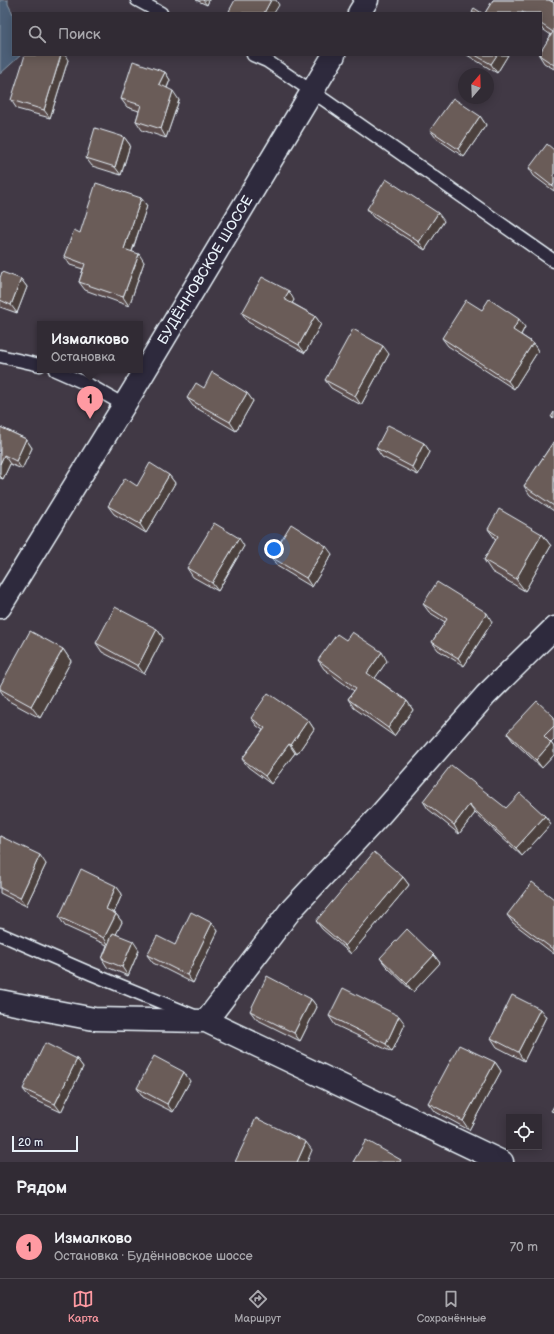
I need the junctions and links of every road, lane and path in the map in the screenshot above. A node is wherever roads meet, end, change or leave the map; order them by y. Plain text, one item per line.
1 (137, 0) edge
2 (367, 0) edge
3 (159, 12) edge
4 (361, 12) edge
5 (255, 56) edge
6 (333, 56) edge
7 (312, 92) junction
8 (554, 261) edge
9 (0, 356) edge
10 (37, 365) edge
11 (62, 373) edge
12 (124, 405) junction
13 (0, 607) edge
14 (554, 628) edge
15 (0, 934) edge
16 (0, 1001) edge
17 (206, 1021) junction
18 (502, 1162) edge

1 - 3 lane
2 - 4 street
5 - 7 lane
6 - 7 street, БУДЁННОВСКОЕ ШОССЕ
7 - 8 lane
7 - 12 street, БУДЁННОВСКОЕ ШОССЕ
9 - 10 lane
11 - 12 lane
12 - 13 street, БУДЁННОВСКОЕ ШОССЕ
14 - 17 street
15 - 17 lane
16 - 17 street
17 - 18 street

